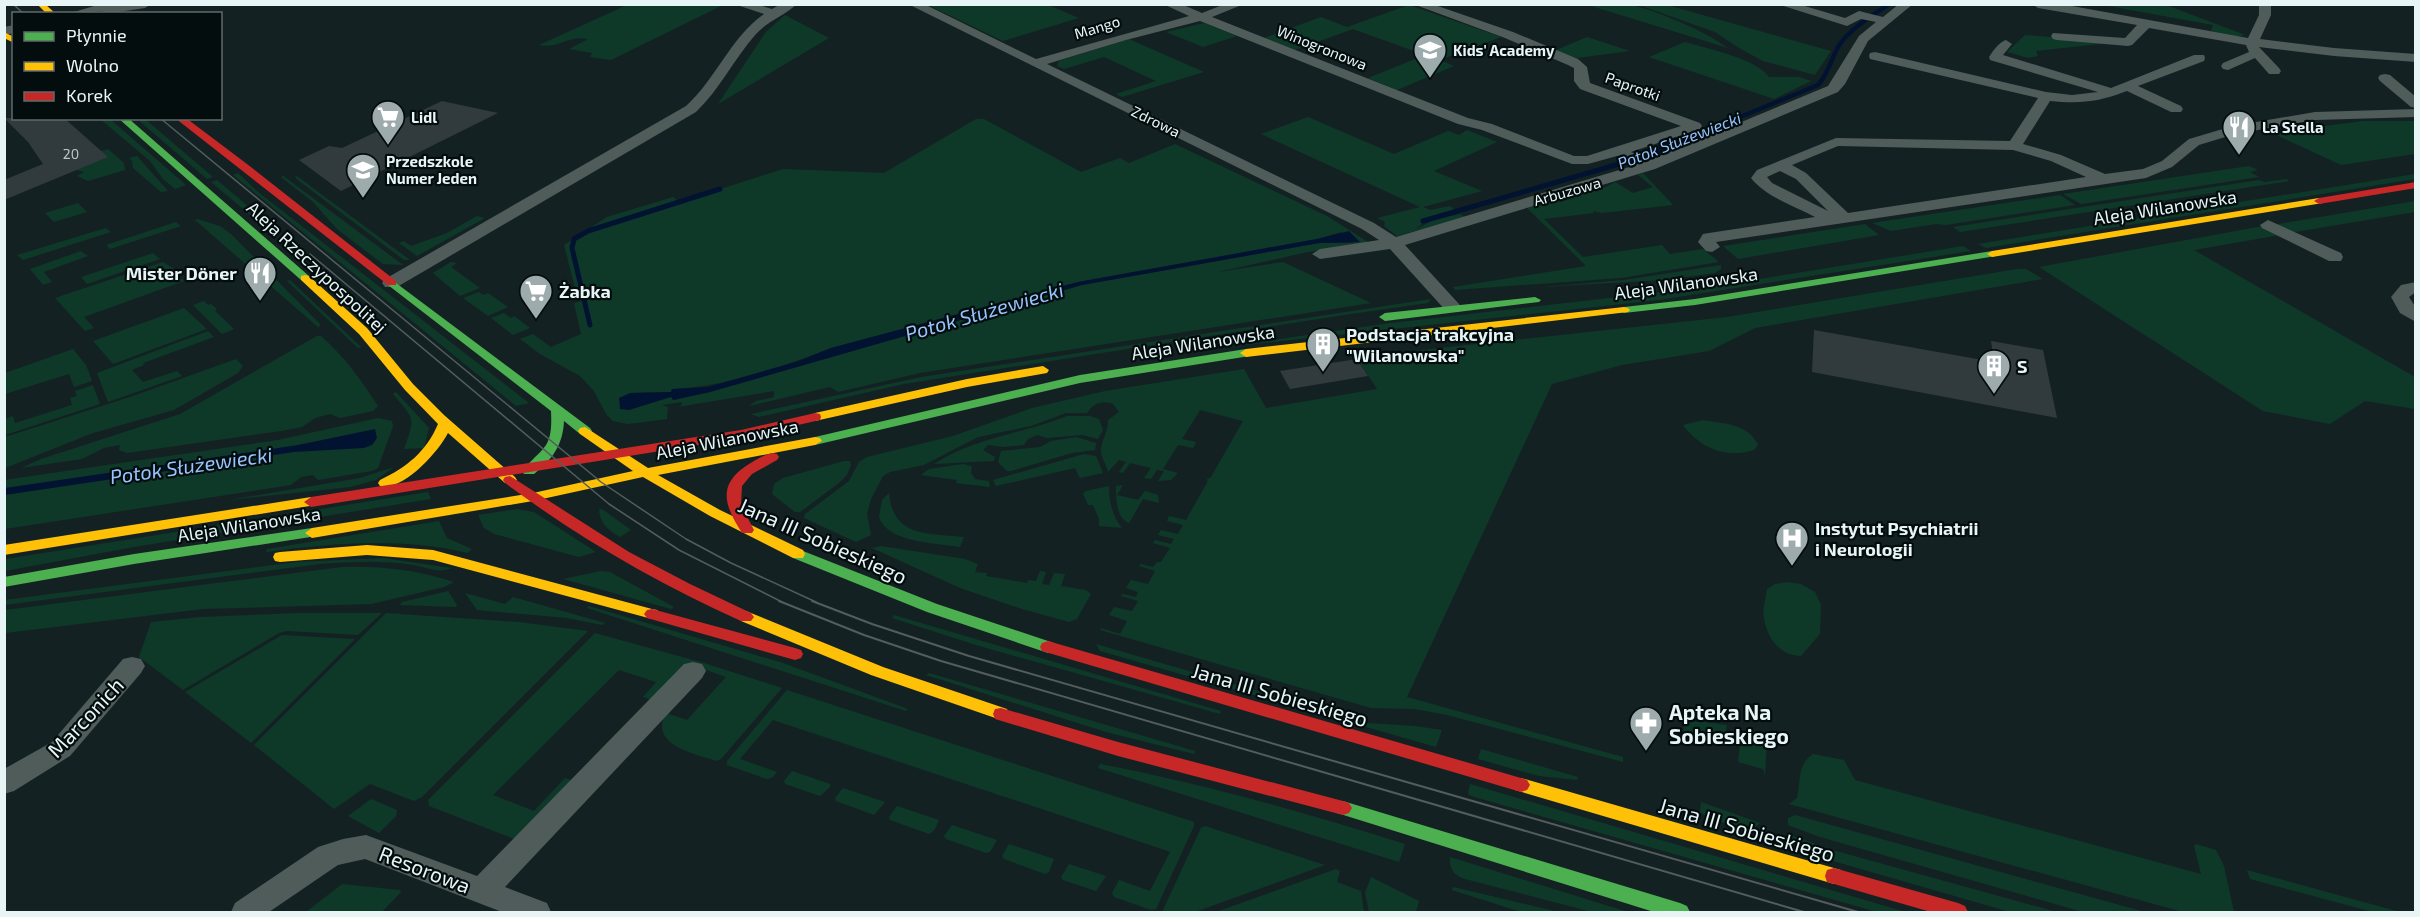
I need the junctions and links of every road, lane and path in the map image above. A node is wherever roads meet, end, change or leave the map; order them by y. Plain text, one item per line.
1 (121, 4) edge
2 (145, 4) edge
3 (740, 4) edge
4 (914, 4) edge
5 (1169, 4) edge
6 (1238, 4) edge
7 (1419, 4) edge
8 (1783, 4) edge
9 (1907, 4) edge
10 (2038, 4) edge
11 (2265, 4) edge
12 (783, 9) edge
13 (83, 12) edge
14 (107, 12) edge
15 (1201, 17) junction
16 (1882, 20) junction
17 (2146, 23) junction
18 (2057, 36) dead end
19 (2006, 44) dead end
20 (2255, 48) junction
21 (1875, 56) dead end
22 (2199, 58) dead end
23 (2415, 58) edge
24 (1036, 63) junction
25 (2228, 66) dead end
26 (2274, 70) dead end
27 (2385, 78) dead end
28 (2127, 86) junction
29 (2112, 92) junction
30 (2046, 96) junction
31 (2413, 100) edge
32 (2176, 109) dead end
33 (2415, 112) edge
34 (124, 120) edge
35 (182, 120) edge
36 (1684, 122) joint
37 (2014, 146) junction
38 (1624, 153) junction
39 (1648, 165) junction
40 (1780, 165) junction
41 (2103, 179) junction
42 (2415, 185) edge
43 (1837, 218) junction
44 (2268, 225) dead end
45 (1394, 243) junction
46 (1712, 248) dead end
47 (1320, 254) dead end
48 (2335, 257) dead end
49 (391, 283) junction
50 (2415, 287) edge
51 (1554, 298) dead end
52 (1452, 308) junction
53 (2415, 316) edge
54 (1373, 318) dead end
55 (1053, 368) dead end
56 (557, 410) junction
57 (445, 424) junction
58 (798, 445) junction
59 (615, 454) junction
60 (535, 466) junction
61 (501, 472) junction
62 (644, 473) junction
63 (513, 481) junction
64 (361, 494) junction
65 (533, 497) junction
66 (419, 516) junction
67 (747, 530) junction
68 (4, 550) edge
69 (268, 559) dead end
70 (105, 564) junction
71 (171, 568) dead end
72 (4, 582) edge
73 (132, 666) dead end
74 (873, 670) junction
75 (693, 671) dead end
76 (4, 783) edge
77 (482, 891) junction
78 (246, 912) edge
79 (536, 912) edge
80 (1680, 912) edge
81 (1958, 912) edge

1 - 13 street
2 - 14 street
3 - 12 street
4 - 24 street, Zdrowa
5 - 15 street, Winogronowa
6 - 15 street, Mango
7 - 36 street, Paprotki
8 - 16 street
9 - 16 street, Arbuzowa
10 - 17 street
11 - 20 street
12 - 49 street
15 - 24 street, Mango
15 - 38 street, Winogronowa
16 - 39 street, Arbuzowa
17 - 18 street
17 - 20 street
19 - 29 street
20 - 23 street
20 - 25 street
20 - 26 street
21 - 30 street
22 - 28 street
24 - 45 street, Zdrowa
27 - 31 street
28 - 29 street
28 - 32 street
29 - 30 street
30 - 37 street
33 - 41 street
34 - 57 main road, Aleja Rzeczypospolitej
35 - 49 main road, Aleja Rzeczypospolitej
36 - 38 street, Winogronowa
37 - 40 street
37 - 41 street
38 - 39 street
39 - 45 street, Arbuzowa
40 - 43 street
40 - 43 street
41 - 43 street
42 - 58 main road, Aleja Wilanowska
43 - 46 street
44 - 48 street
45 - 47 street, Arbuzowa
45 - 52 street, Zdrowa
49 - 56 main road, Aleja Rzeczypospolitej
50 - 53 street
51 - 52 main road
52 - 54 main road
55 - 59 main road, Aleja Wilanowska
56 - 59 main road, Aleja Rzeczypospolitej
56 - 60 main road
57 - 61 main road, Aleja Rzeczypospolitej
57 - 64 main road
58 - 62 main road, Aleja Wilanowska
58 - 67 main road
59 - 60 main road, Aleja Wilanowska
59 - 62 main road, Jana III Sobieskiego
60 - 61 main road, Aleja Wilanowska
60 - 63 main road
61 - 63 main road, Aleja Rzeczypospolitej
61 - 64 main road, Aleja Wilanowska
62 - 65 main road, Aleja Wilanowska
62 - 67 main road, Jana III Sobieskiego
63 - 65 main road, Aleja Rzeczypospolitej
63 - 66 main road
64 - 68 main road, Aleja Wilanowska
65 - 66 main road, Aleja Wilanowska
65 - 74 main road
66 - 70 main road, Aleja Wilanowska
67 - 81 main road, Jana III Sobieskiego
69 - 74 main road
70 - 71 main road
70 - 72 main road, Aleja Wilanowska
73 - 76 street, Marconich
74 - 80 main road
75 - 77 street
77 - 78 street, Resorowa
77 - 79 street, Resorowa

